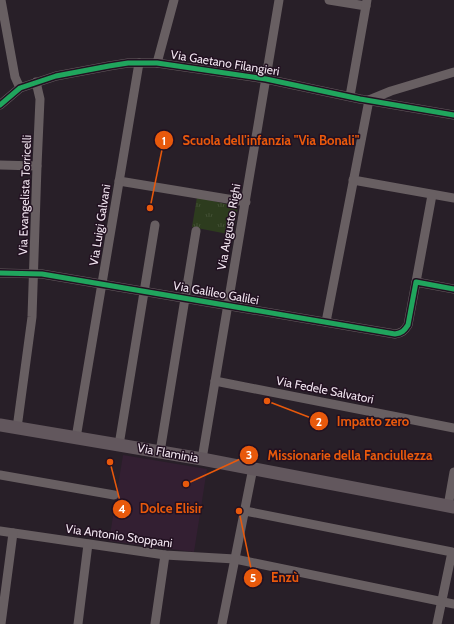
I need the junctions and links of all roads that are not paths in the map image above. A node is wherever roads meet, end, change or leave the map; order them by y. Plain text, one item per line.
1 (1, 0) edge
2 (174, 0) edge
3 (279, 0) edge
4 (329, 0) edge
5 (366, 3) edge
6 (5, 46) edge
7 (139, 62) junction
8 (157, 63) junction
9 (454, 72) edge
10 (266, 79) junction
11 (36, 82) junction
12 (20, 88) junction
13 (350, 96) junction
14 (369, 100) junction
15 (0, 105) edge
16 (454, 115) edge
17 (0, 165) edge
18 (37, 166) junction
19 (353, 180) junction
20 (119, 181) junction
21 (432, 195) junction
22 (454, 198) edge
23 (246, 202) junction
24 (155, 225) dead end
25 (196, 231) dead end
26 (0, 273) edge
27 (34, 274) junction
28 (416, 282) junction
29 (102, 284) junction
30 (454, 288) edge
31 (144, 291) junction
32 (185, 298) junction
33 (228, 305) junction
34 (326, 322) junction
35 (216, 381) junction
36 (0, 425) edge
37 (17, 428) junction
38 (454, 428) edge
39 (76, 438) junction
40 (119, 445) junction
41 (160, 452) junction
42 (202, 459) junction
43 (253, 468) junction
44 (454, 472) edge
45 (0, 475) edge
46 (114, 495) dead end
47 (451, 506) edge
48 (245, 512) junction
49 (0, 531) edge
50 (13, 533) junction
51 (88, 544) junction
52 (165, 555) junction
53 (235, 559) junction
54 (441, 601) junction
55 (454, 604) edge
56 (1, 624) edge
57 (78, 624) edge
58 (155, 624) edge
59 (222, 624) edge
60 (437, 624) edge

1 - 6 street
2 - 8 street
3 - 10 street, Via Augusto Righi
4 - 5 street
5 - 13 street
6 - 12 street
7 - 8 street, Via Gaetano Filangieri
7 - 11 street, Via Gaetano Filangieri
7 - 20 street, Via Luigi Galvani
8 - 10 street, Via Gaetano Filangieri
9 - 14 street
10 - 13 street, Via Gaetano Filangieri
10 - 23 street, Via Augusto Righi
11 - 12 street, Via Gaetano Filangieri
11 - 18 street, Via Evangelista Torricelli
12 - 15 street, Via Gaetano Filangieri
13 - 14 street, Via Gaetano Filangieri
14 - 16 street, Via Gaetano Filangieri
14 - 19 street
17 - 18 street
18 - 27 street, Via Evangelista Torricelli
19 - 21 street
19 - 34 street
20 - 23 street
20 - 29 street, Via Luigi Galvani
21 - 22 street
21 - 28 street
23 - 33 street, Via Augusto Righi
24 - 31 street
25 - 32 street
26 - 27 street, Via Galileo Galilei
27 - 29 street, Via Galileo Galilei
27 - 37 street, Via Evangelista Torricelli
28 - 30 street
28 - 34 street, Via Galileo Galilei
29 - 31 street, Via Galileo Galilei
29 - 39 street, Via Luigi Galvani
31 - 32 street, Via Galileo Galilei
31 - 40 street
32 - 33 street, Via Galileo Galilei
32 - 41 street
33 - 34 street, Via Galileo Galilei
33 - 35 street, Via Augusto Righi
35 - 38 street, Via Fedele Salvatori
35 - 42 street, Via Augusto Righi
36 - 37 street, Via Flaminia
37 - 39 street, Via Flaminia
39 - 40 street, Via Flaminia
40 - 41 street, Via Flaminia
41 - 42 street, Via Flaminia
42 - 43 street, Via Flaminia
43 - 47 street, Via Flaminia
43 - 48 street
44 - 47 street
45 - 46 street
48 - 53 street
48 - 54 street
49 - 50 street, Via Antonio Stoppani
50 - 51 street, Via Antonio Stoppani
50 - 56 street
51 - 52 street, Via Antonio Stoppani
51 - 57 street
52 - 53 street, Via Antonio Stoppani
52 - 58 street
53 - 54 street, Via Antonio Stoppani
53 - 59 street
54 - 55 street, Via Antonio Stoppani
54 - 60 street

